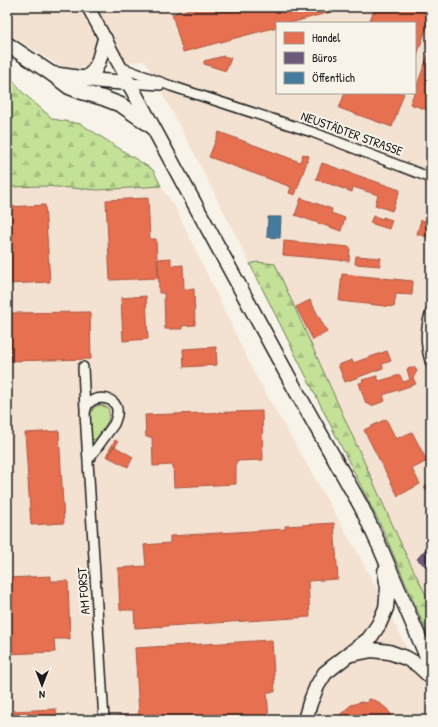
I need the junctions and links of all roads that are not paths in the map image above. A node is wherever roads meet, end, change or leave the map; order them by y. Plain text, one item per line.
1 (88, 7) edge
2 (105, 39) junction
3 (7, 44) edge
4 (120, 67) junction
5 (52, 74) junction
6 (85, 79) junction
7 (129, 83) junction
8 (171, 86) junction
9 (152, 126) junction
10 (431, 178) edge
11 (431, 312) edge
12 (431, 364) edge
13 (83, 367) dead end
14 (85, 413) junction
15 (88, 460) junction
16 (380, 547) junction
17 (348, 655) junction
18 (431, 666) edge
19 (431, 677) edge
20 (104, 720) edge
21 (305, 720) edge

1 - 2 main road
2 - 4 main road
2 - 6 main road
3 - 5 main road
4 - 7 main road
4 - 8 street, NEUSTÄDTER STRASSE
5 - 6 main road
5 - 9 main road
6 - 7 main road
7 - 8 street, NEUSTÄDTER STRASSE
7 - 9 main road
8 - 10 street, NEUSTÄDTER STRASSE
9 - 16 main road
11 - 12 street
13 - 14 street, AM FORST
14 - 15 street, AM FORST
14 - 15 street
15 - 20 street, AM FORST
16 - 17 main road
16 - 18 main road
17 - 19 main road
17 - 21 main road

